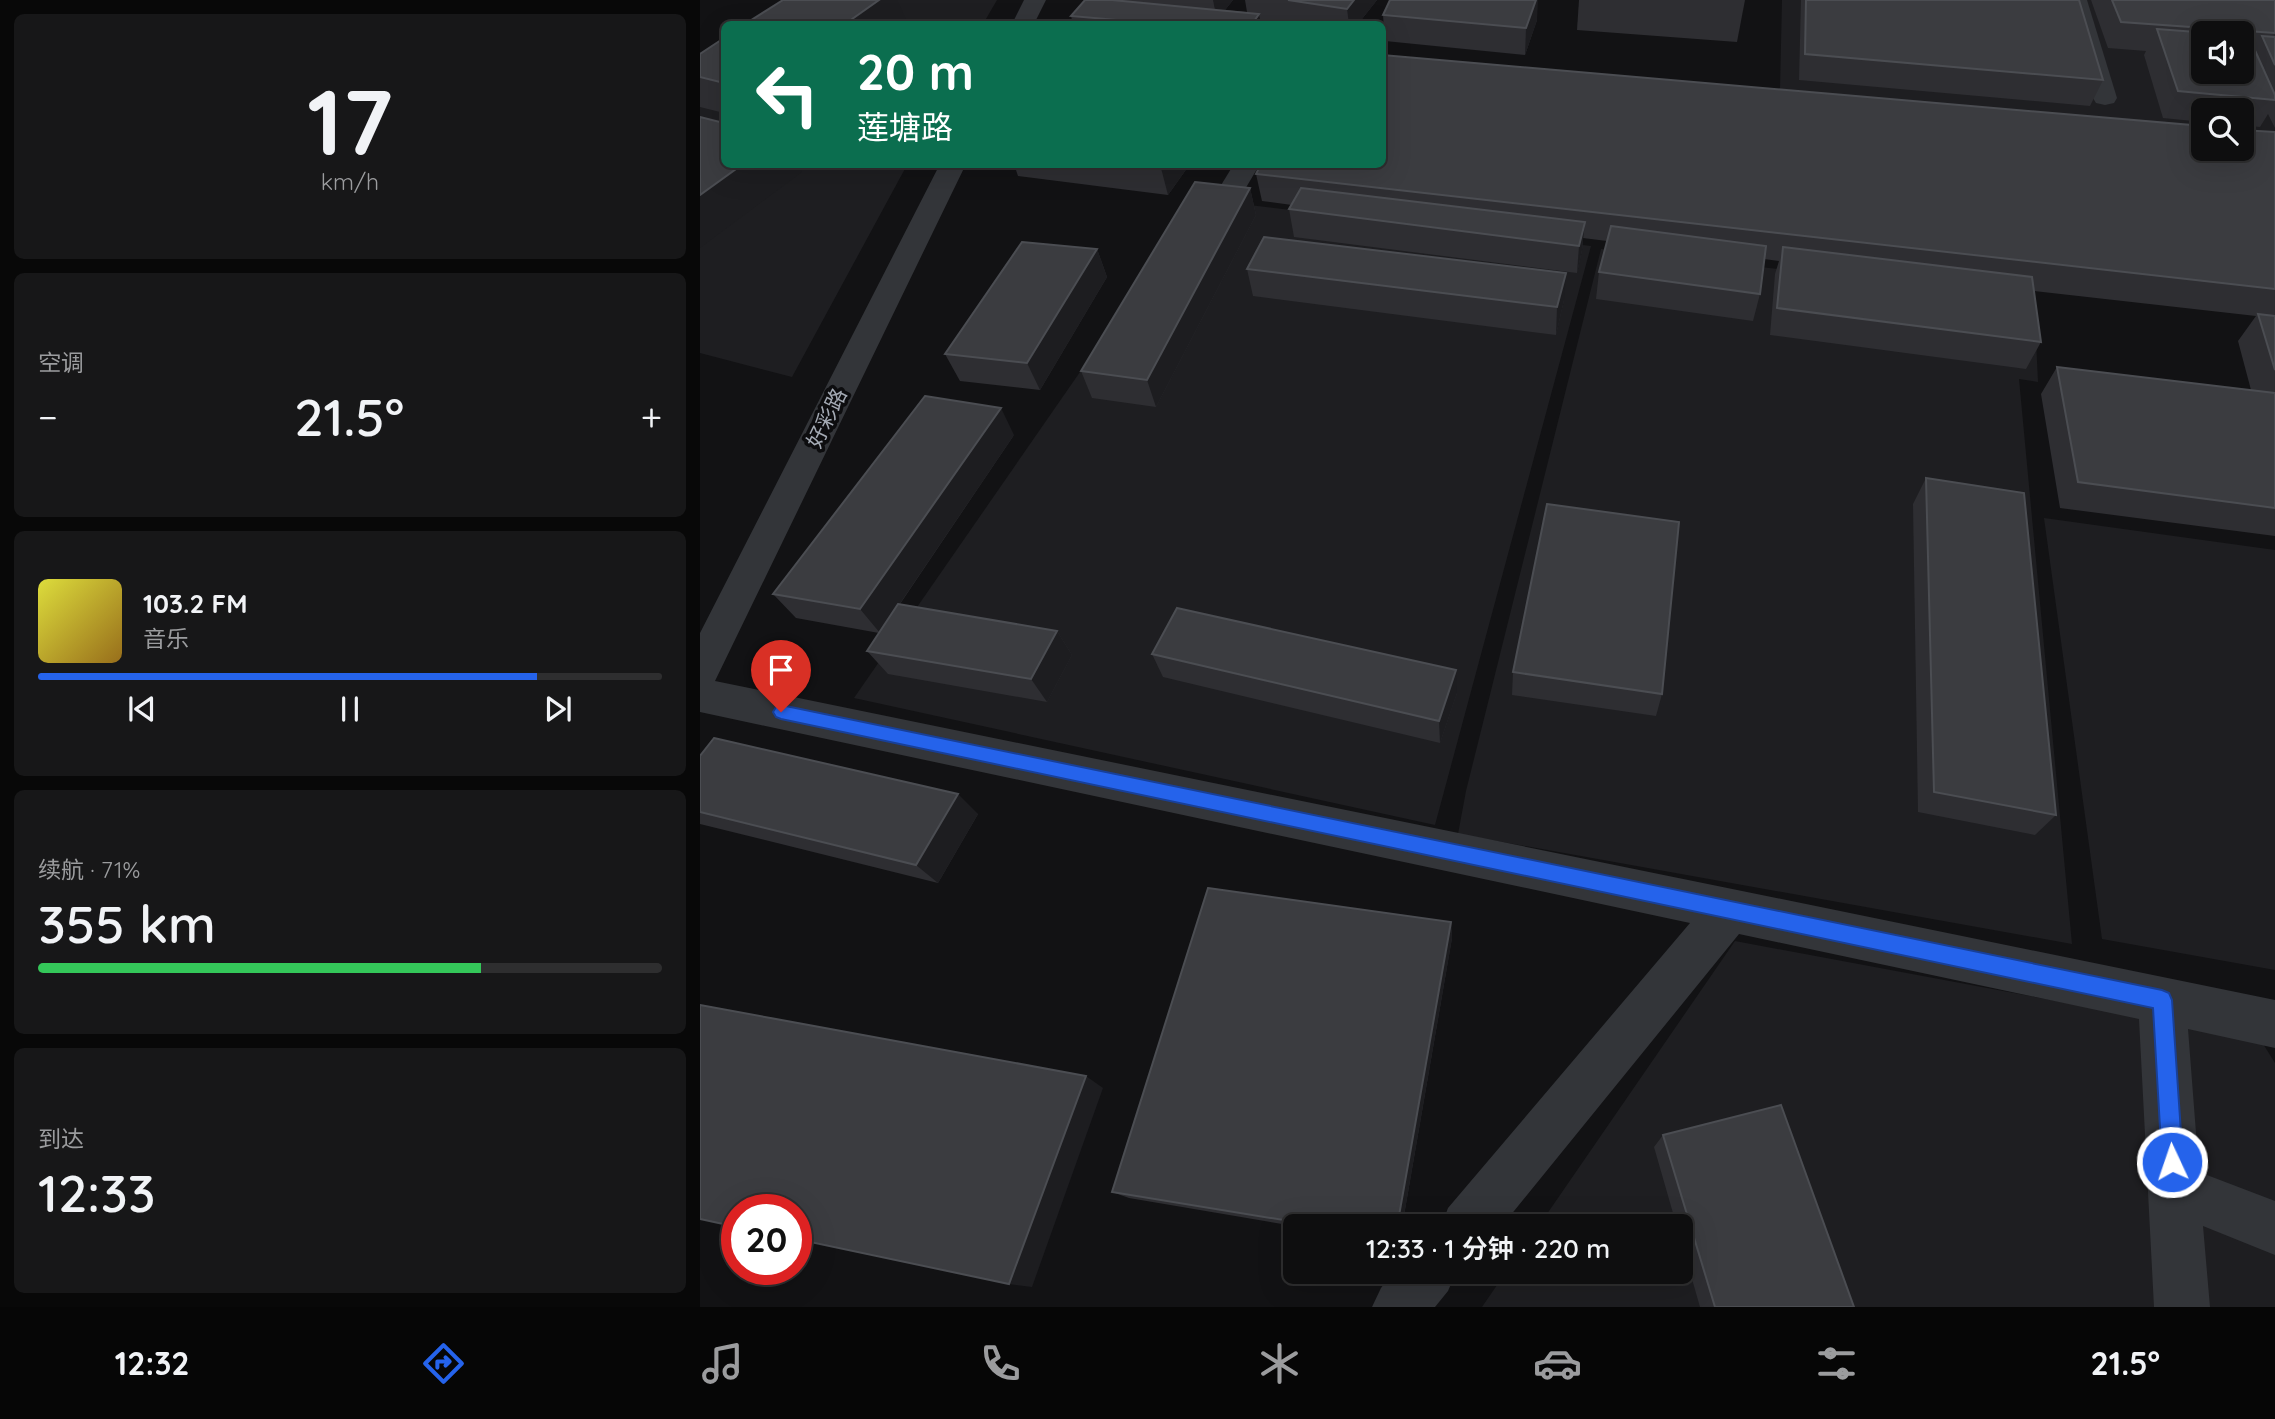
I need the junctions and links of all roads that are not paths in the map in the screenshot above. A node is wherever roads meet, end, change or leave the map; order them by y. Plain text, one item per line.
1 (1035, 0) edge
2 (2064, 0) edge
3 (2076, 0) edge
4 (1024, 21) edge
5 (2105, 98) dead end
6 (951, 168) edge
7 (1245, 168) edge
8 (1228, 195) edge
9 (700, 672) edge
10 (700, 695) edge
11 (1730, 910) junction
12 (2162, 1000) junction
13 (2275, 1024) edge
14 (2174, 1188) junction
15 (1478, 1214) edge
16 (2275, 1228) edge
17 (1419, 1284) edge
18 (1401, 1307) edge
19 (2182, 1307) edge

1 - 4 street
2 - 3 street
3 - 5 street
6 - 9 street, 好彩路
7 - 8 street
10 - 11 street
11 - 12 street
11 - 15 street
12 - 13 street
12 - 14 street
14 - 16 street
14 - 19 street
17 - 18 street

